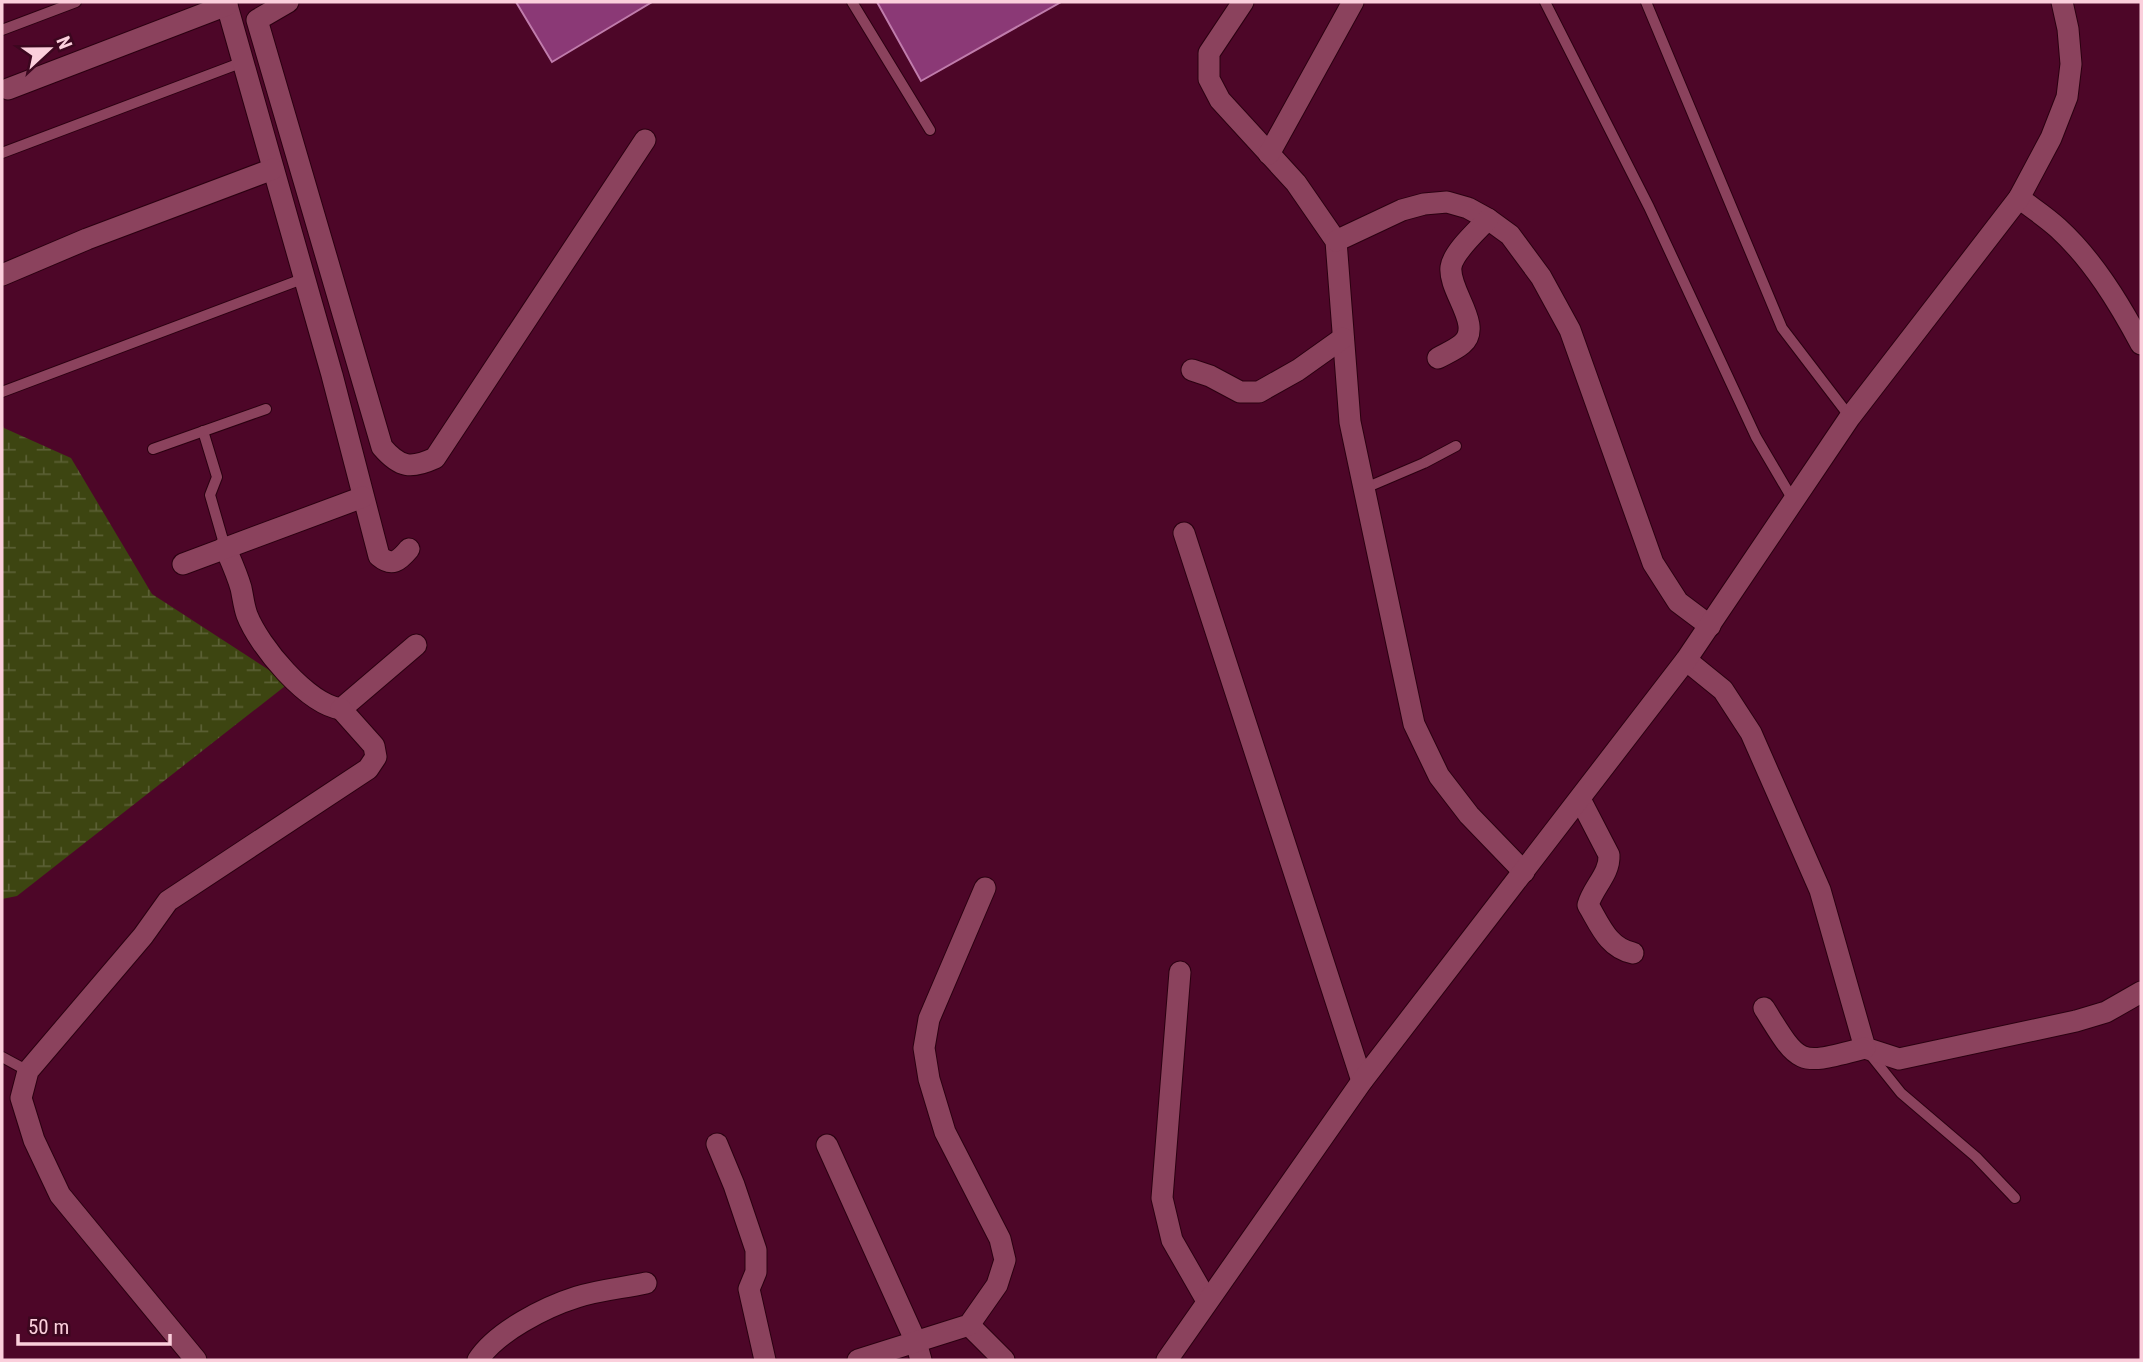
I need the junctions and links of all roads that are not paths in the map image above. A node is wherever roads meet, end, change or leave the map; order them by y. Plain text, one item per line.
1 (76, 2) edge
2 (288, 2) edge
3 (852, 2) edge
4 (1243, 2) edge
5 (1353, 2) edge
6 (1545, 2) edge
7 (1646, 2) edge
8 (2062, 2) edge
9 (226, 3) edge
10 (254, 11) edge
11 (2, 30) edge
12 (243, 62) junction
13 (8, 89) dead end
14 (930, 130) dead end
15 (645, 140) dead end
16 (2, 153) edge
17 (1269, 154) junction
18 (273, 169) junction
19 (2019, 198) junction
20 (1488, 219) junction
21 (1336, 241) junction
22 (2, 275) edge
23 (304, 278) junction
24 (1343, 338) junction
25 (2141, 344) edge
26 (1438, 358) dead end
27 (1192, 370) dead end
28 (2, 392) edge
29 (266, 409) dead end
30 (1850, 418) junction
31 (203, 431) junction
32 (1456, 446) dead end
33 (153, 449) dead end
34 (1363, 489) junction
35 (363, 497) junction
36 (1793, 500) junction
37 (1184, 533) dead end
38 (225, 547) junction
39 (409, 549) dead end
40 (183, 564) dead end
41 (1710, 626) junction
42 (416, 645) dead end
43 (1686, 660) junction
44 (341, 709) junction
45 (1580, 799) junction
46 (1524, 872) junction
47 (985, 888) dead end
48 (1633, 953) dead end
49 (1180, 972) dead end
50 (2141, 992) edge
51 (1764, 1008) dead end
52 (1865, 1048) junction
53 (2, 1057) edge
54 (28, 1071) junction
55 (1362, 1081) junction
56 (717, 1144) dead end
57 (827, 1145) dead end
58 (2015, 1198) dead end
59 (646, 1283) dead end
60 (1207, 1301) junction
61 (969, 1325) junction
62 (918, 1351) edge
63 (195, 1360) edge
64 (478, 1360) edge
65 (765, 1360) edge
66 (858, 1360) edge
67 (1003, 1360) edge
68 (1167, 1360) edge

1 - 11 lane
2 - 10 street
3 - 14 lane
4 - 17 street
5 - 17 street
6 - 36 lane
7 - 30 lane
8 - 19 street
9 - 12 street
9 - 13 street
10 - 15 street
12 - 16 lane
12 - 18 street
17 - 21 street
18 - 22 street
18 - 23 street
19 - 25 street
19 - 30 street
20 - 21 street
20 - 26 street
20 - 41 street
21 - 24 street
23 - 28 lane
23 - 35 street
24 - 27 street
24 - 34 street
29 - 31 lane
30 - 36 street
31 - 33 lane
31 - 38 lane
32 - 34 lane
34 - 46 street
35 - 38 street
35 - 39 street
36 - 41 street
37 - 55 street
38 - 40 street
38 - 44 street
41 - 43 street
42 - 44 street
43 - 45 street
43 - 52 street
44 - 54 street
45 - 46 street
45 - 48 street
46 - 55 street
47 - 61 street
49 - 60 street
50 - 52 street
51 - 52 street
52 - 58 lane
53 - 54 lane
54 - 63 street
55 - 60 street
56 - 65 street
57 - 62 street
59 - 64 street
60 - 68 street
61 - 62 street
61 - 67 street
62 - 66 street

